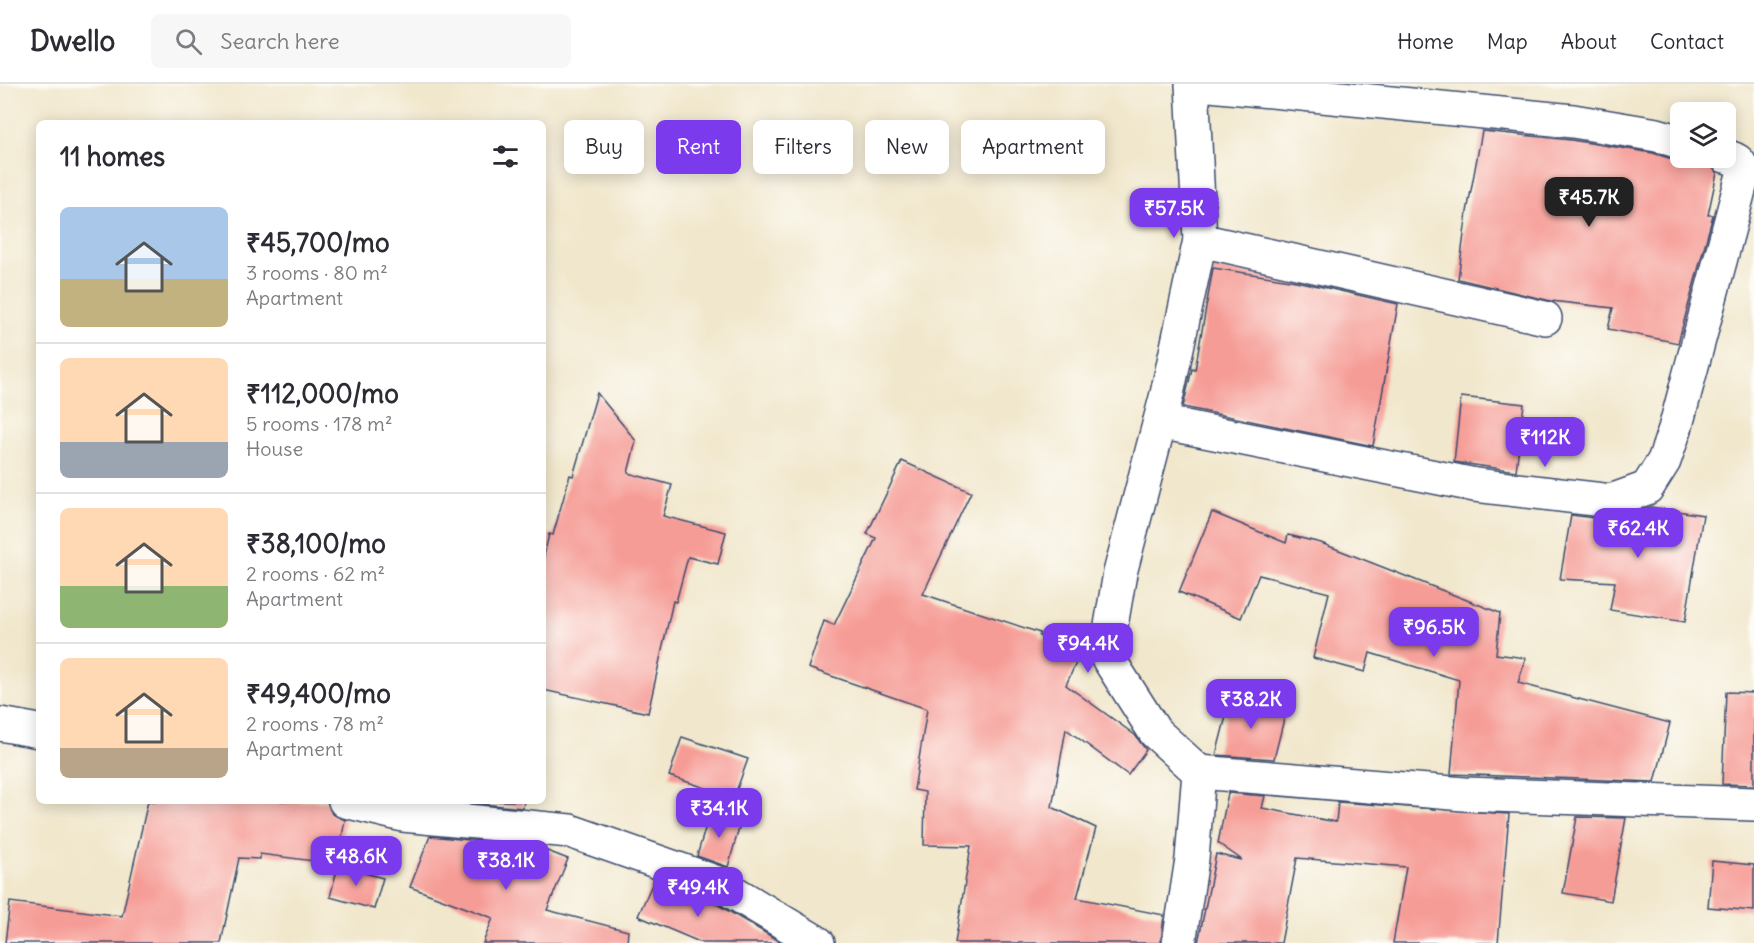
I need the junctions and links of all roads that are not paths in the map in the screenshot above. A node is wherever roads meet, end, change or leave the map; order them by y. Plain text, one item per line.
1 (1192, 84) edge
2 (1200, 84) edge
3 (1670, 139) edge
4 (1736, 159) edge
5 (1200, 240) junction
6 (1545, 318) dead end
7 (1160, 422) junction
8 (0, 724) edge
9 (36, 730) edge
10 (1199, 772) junction
11 (357, 804) edge
12 (1754, 804) edge
13 (818, 943) edge
14 (1179, 943) edge

1 - 5 street
2 - 3 street
4 - 7 street
5 - 6 street
5 - 7 street
7 - 10 street
8 - 9 street
10 - 12 street
10 - 14 street
11 - 13 street

